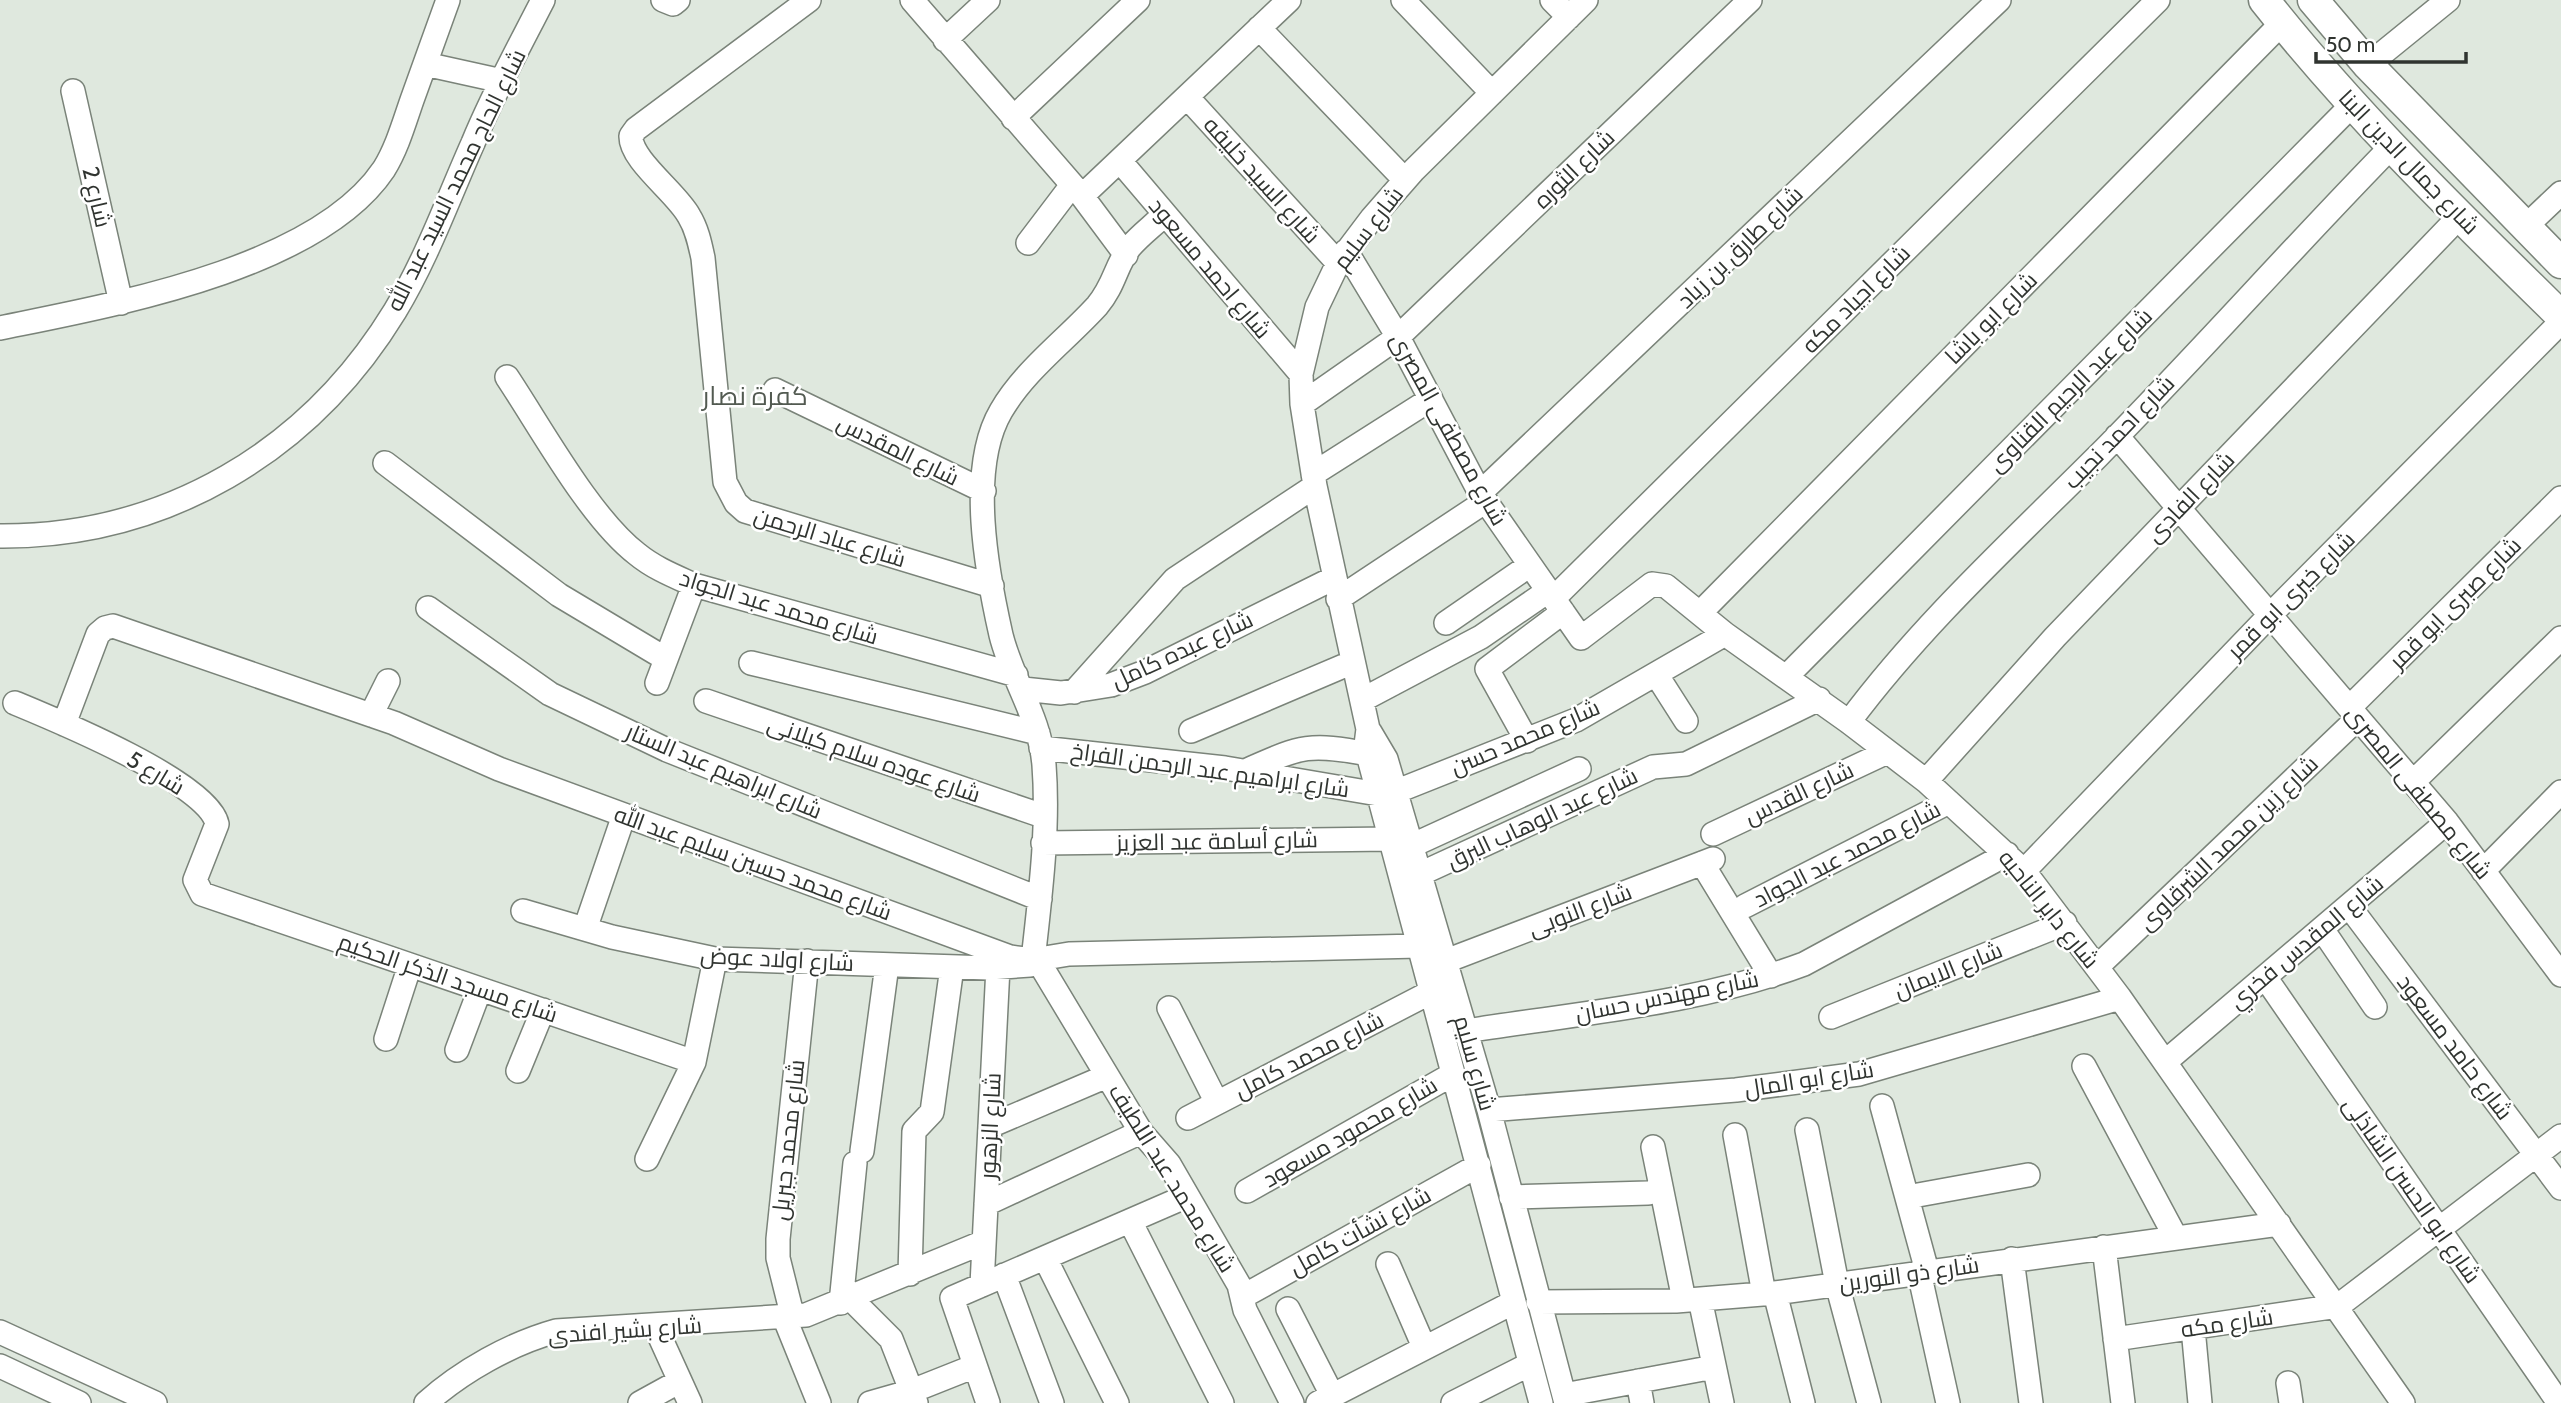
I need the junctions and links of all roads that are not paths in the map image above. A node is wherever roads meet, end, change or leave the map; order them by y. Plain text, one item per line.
1 (448, 0) edge
2 (543, 0) edge
3 (663, 0) edge
4 (678, 0) edge
5 (809, 0) edge
6 (912, 0) edge
7 (988, 0) edge
8 (1138, 0) edge
9 (1289, 0) edge
10 (1403, 0) edge
11 (1552, 0) edge
12 (1586, 0) edge
13 (1750, 0) edge
14 (1999, 0) edge
15 (2158, 0) edge
16 (2264, 0) edge
17 (2313, 0) edge
18 (2448, 0) edge
19 (1569, 17) junction
20 (2282, 23) junction
21 (1259, 28) junction
22 (945, 40) junction
23 (425, 64) junction
24 (2368, 65) junction
25 (502, 81) junction
26 (73, 90) dead end
27 (1492, 93) junction
28 (1187, 97) junction
29 (2352, 105) junction
30 (1013, 118) junction
31 (2393, 145) junction
32 (1120, 161) junction
33 (1405, 180) junction
34 (1077, 191) junction
35 (2561, 193) edge
36 (1165, 214) junction
37 (2459, 216) junction
38 (2525, 227) junction
39 (1028, 243) dead end
40 (1126, 255) junction
41 (1342, 257) junction
42 (2561, 263) edge
43 (121, 303) junction
44 (2561, 316) edge
45 (2561, 322) edge
46 (0, 328) edge
47 (1398, 337) junction
48 (1301, 374) junction
49 (507, 377) dead end
50 (775, 390) dead end
51 (1431, 399) junction
52 (1302, 404) junction
53 (2117, 436) junction
54 (385, 463) dead end
55 (1314, 480) junction
56 (984, 491) junction
57 (1483, 497) junction
58 (2561, 498) edge
59 (2180, 507) junction
60 (0, 536) edge
61 (1531, 565) junction
62 (694, 585) junction
63 (992, 586) junction
64 (1336, 589) junction
65 (1555, 600) junction
66 (428, 608) dead end
67 (1700, 613) junction
68 (2272, 613) junction
69 (1446, 623) dead end
70 (1725, 634) junction
71 (1581, 638) joint
72 (2561, 638) edge
73 (666, 659) junction
74 (1353, 662) junction
75 (751, 663) dead end
76 (1656, 674) junction
77 (1787, 676) junction
78 (388, 681) dead end
79 (1020, 682) junction
80 (657, 683) dead end
81 (1074, 692) junction
82 (1819, 699) junction
83 (1362, 700) junction
84 (706, 701) dead end
85 (15, 704) dead end
86 (2354, 713) junction
87 (371, 715) junction
88 (1686, 721) dead end
89 (1849, 722) junction
90 (64, 724) junction
91 (1368, 729) junction
92 (1191, 731) dead end
93 (1039, 741) junction
94 (1527, 741) junction
95 (1885, 753) junction
96 (1368, 754) junction
97 (1579, 769) dead end
98 (1245, 771) junction
99 (1926, 781) junction
100 (2413, 782) junction
101 (2561, 792) edge
102 (1387, 793) junction
103 (1949, 802) junction
104 (624, 815) junction
105 (1043, 816) junction
106 (2447, 822) junction
107 (1713, 834) dead end
108 (1401, 842) junction
109 (1043, 843) junction
110 (2007, 854) junction
111 (2024, 871) junction
112 (2483, 871) junction
113 (1420, 874) junction
114 (202, 894) joint
115 (1040, 899) junction
116 (1745, 906) dead end
117 (2349, 906) junction
118 (523, 911) dead end
119 (2065, 923) junction
120 (585, 929) junction
121 (2322, 929) junction
122 (1419, 946) junction
123 (715, 959) junction
124 (1035, 960) junction
125 (807, 961) junction
126 (1446, 961) junction
127 (410, 965) junction
128 (887, 965) junction
129 (2558, 965) edge
130 (952, 967) junction
131 (998, 967) junction
132 (2097, 967) junction
133 (1771, 976) junction
134 (2265, 977) junction
135 (480, 989) junction
136 (1431, 992) junction
137 (2120, 998) junction
138 (2375, 1007) dead end
139 (1169, 1008) dead end
140 (543, 1010) junction
141 (1831, 1017) dead end
142 (1466, 1031) junction
143 (386, 1039) dead end
144 (457, 1050) dead end
145 (694, 1062) junction
146 (2165, 1062) junction
147 (2084, 1066) dead end
148 (518, 1071) dead end
149 (1453, 1074) junction
150 (1107, 1076) junction
151 (1217, 1103) junction
152 (1882, 1106) dead end
153 (1489, 1110) junction
154 (1188, 1118) dead end
155 (990, 1126) junction
156 (1807, 1130) dead end
157 (1141, 1132) junction
158 (1735, 1135) dead end
159 (2561, 1136) edge
160 (1653, 1147) dead end
161 (2537, 1155) junction
162 (647, 1159) dead end
163 (1479, 1165) junction
164 (2028, 1175) dead end
165 (2561, 1188) edge
166 (1247, 1191) dead end
167 (1648, 1193) dead end
168 (1187, 1196) junction
169 (1511, 1197) junction
170 (1907, 1197) junction
171 (986, 1204) junction
172 (1130, 1221) junction
173 (2279, 1224) junction
174 (2439, 1230) junction
175 (2176, 1238) junction
176 (984, 1242) junction
177 (2104, 1247) junction
178 (1045, 1258) junction
179 (2012, 1259) junction
180 (1388, 1264) dead end
181 (1923, 1272) junction
182 (910, 1274) junction
183 (1004, 1275) junction
184 (1837, 1284) junction
185 (982, 1285) junction
186 (1769, 1294) junction
187 (1242, 1297) junction
188 (1692, 1300) junction
189 (846, 1301) junction
190 (1514, 1302) junction
191 (1538, 1302) junction
192 (2338, 1306) junction
193 (1288, 1309) dead end
194 (789, 1318) junction
195 (655, 1326) junction
196 (2193, 1328) junction
197 (0, 1332) edge
198 (2115, 1339) junction
199 (1424, 1347) junction
200 (1530, 1364) junction
201 (0, 1366) edge
202 (975, 1366) junction
203 (1714, 1367) junction
204 (83, 1370) junction
205 (680, 1381) junction
206 (1640, 1392) edge
207 (914, 1397) edge
208 (1325, 1399) edge
209 (1565, 1399) edge
210 (71, 1402) edge
211 (1538, 1402) edge
212 (155, 1403) edge
213 (426, 1403) edge
214 (640, 1403) edge
215 (690, 1403) edge
216 (818, 1403) edge
217 (870, 1403) edge
218 (988, 1403) edge
219 (1052, 1403) edge
220 (1117, 1403) edge
221 (1222, 1403) edge
222 (1292, 1403) edge
223 (1453, 1403) edge
224 (1722, 1403) edge
225 (1803, 1403) edge
226 (1869, 1403) edge
227 (1948, 1403) edge
228 (2031, 1403) edge
229 (2123, 1403) edge
230 (2200, 1403) edge
231 (2402, 1403) edge
232 (2559, 1403) edge

1 - 23 street
2 - 25 street, شارع الحاج محمد السيد عبد الله
3 - 4 street
5 - 63 street, شارع عباد الرحمن
6 - 22 street
7 - 22 street
8 - 30 street
9 - 21 street
10 - 27 street
11 - 19 street
12 - 19 street, شارع سليم
13 - 47 street, شارع الثوره
14 - 57 street, شارع طارق بن زياد
15 - 65 street, شارع اجياد مكه
16 - 20 main road, شارع جمال الدين البنا
17 - 24 main road, شارع جمال الدين البنا
18 - 24 street
19 - 27 street, شارع سليم
20 - 29 main road, شارع جمال الدين البنا
20 - 67 street, شارع ابو باشا
21 - 28 street
21 - 33 street
22 - 30 street
23 - 25 street
23 - 43 street
24 - 38 main road, شارع جمال الدين البنا
25 - 60 street, شارع الحاج محمد السيد عبد الله
26 - 43 street, شارع 2
27 - 33 street, شارع سليم
28 - 32 street
28 - 41 street, شارع السيد خليفه
29 - 31 main road, شارع جمال الدين البنا
29 - 77 street, شارع عبد الرحيم القناوى
30 - 34 street
31 - 37 main road, شارع جمال الدين البنا
31 - 53 street, شارع احمد نجيب
32 - 34 street
32 - 36 street, شارع احمد مسعود
33 - 41 street, شارع سليم
34 - 39 street
34 - 40 street
35 - 38 street
36 - 40 street
36 - 48 street, شارع احمد مسعود
37 - 44 main road, شارع جمال الدين البنا
37 - 59 street, شارع الفادى
38 - 42 main road, شارع جمال الدين البنا
40 - 56 street
41 - 47 street, شارع مصطفى المصرى
41 - 48 street, شارع سليم
43 - 46 street
45 - 68 street, شارع خيرى ابو قمر
47 - 51 street, شارع مصطفى المصرى
47 - 52 street, شارع الثوره
48 - 52 street, شارع سليم
49 - 62 street, شارع محمد عبد الجواد
50 - 56 street, شارع المقدس
51 - 55 street
51 - 57 street, شارع مصطفى المصرى
52 - 55 street, شارع سليم
53 - 59 street, شارع مصطفى المصرى
53 - 89 street, شارع احمد نجيب
54 - 73 street
55 - 64 street, شارع سليم
55 - 81 street
56 - 63 street
57 - 61 street, شارع مصطفى المصرى
57 - 64 street, شارع طارق بن زياد
58 - 86 street, شارع صبرى ابو قمر
59 - 68 street, شارع مصطفى المصرى
59 - 99 street, شارع الفادى
61 - 65 street, شارع مصطفى المصرى
61 - 69 street
62 - 73 street
62 - 79 street, شارع محمد عبد الجواد
63 - 79 street
64 - 74 street, شارع سليم
64 - 81 street, شارع عبده كامل
65 - 71 street, شارع مصطفى المصرى
65 - 83 street
65 - 94 street
66 - 115 street, شارع ابراهيم عبد الستار
67 - 70 street, شارع داير الناحيه
67 - 71 street, شارع داير الناحيه
68 - 86 street, شارع مصطفى المصرى
68 - 111 street, شارع خيرى ابو قمر
70 - 76 street, شارع محمد حسن
70 - 77 street, شارع داير الناحيه
72 - 100 street
73 - 80 street
74 - 83 street, شارع سليم
74 - 92 street
75 - 93 street
76 - 88 street
76 - 94 street, شارع محمد حسن
77 - 82 street, شارع داير الناحيه
78 - 87 street
79 - 81 street, شارع عبده كامل
79 - 93 street
82 - 89 street, شارع داير الناحيه
82 - 113 street, شارع عبد الوهاب البرق
83 - 91 street, شارع سليم
84 - 105 street, شارع عوده سلام كيلانى
85 - 90 street, شارع 5
86 - 100 street, شارع مصطفى المصرى
86 - 132 street, شارع زين محمد الشرقاوى
87 - 90 street, شارع محمد حسين سليم عبد الله
87 - 104 street, شارع محمد حسين سليم عبد الله
89 - 95 street, شارع داير الناحيه
90 - 114 street, شارع 5
91 - 96 street, شارع سليم
91 - 102 street, شارع سليم
93 - 98 street, شارع ابراهيم عبد الرحمن الفراخ
93 - 105 street
94 - 102 street, شارع محمد حسن
95 - 99 street, شارع داير الناحيه
95 - 107 street, شارع القدس
96 - 98 street
96 - 102 street, شارع سليم
97 - 108 street
98 - 102 street, شارع ابراهيم عبد الرحمن الفراخ
99 - 103 street, شارع داير الناحيه
100 - 106 street, شارع مصطفى المصرى
101 - 112 street
102 - 108 street, شارع سليم
103 - 110 street, شارع داير الناحيه
103 - 116 street, شارع محمد عبد الجواد
104 - 120 street
104 - 124 street, شارع محمد حسين سليم عبد الله
105 - 109 street
106 - 112 street, شارع مصطفى المصرى
106 - 117 street, شارع المقدس فخري
108 - 109 street, شارع أسامة عبد العزيز
108 - 113 street, شارع سليم
108 - 122 street, شارع سليم
109 - 115 street
110 - 111 street, شارع داير الناحيه
110 - 133 street, شارع مهندس حسان
111 - 119 street, شارع داير الناحيه
112 - 129 street, شارع مصطفى المصرى
113 - 126 street, شارع سليم
114 - 127 street, شارع مسجد الذكر الحكيم
115 - 124 street
117 - 121 street, شارع المقدس فخري
117 - 161 street, شارع حامد مسعود
118 - 120 street, شارع اولاد عوض
119 - 132 street, شارع داير الناحيه
119 - 141 street, شارع الايمان
120 - 123 street, شارع اولاد عوض
121 - 134 street, شارع المقدس فخري
121 - 138 street
122 - 124 street, شارع محمد حسين سليم عبد الله
122 - 136 street, شارع سليم
123 - 125 street, شارع اولاد عوض
123 - 145 street
124 - 131 street, شارع اولاد عوض
124 - 150 street, شارع محمد عبد اللطيف
125 - 128 street, شارع اولاد عوض
125 - 194 street, شارع محمد جبريل
126 - 133 street, شارع النوبى
126 - 142 street, شارع سليم
127 - 135 street, شارع مسجد الذكر الحكيم
127 - 143 street
128 - 130 street, شارع اولاد عوض
128 - 189 street
130 - 131 street, شارع اولاد عوض
130 - 182 street
131 - 155 street, شارع الزهور
132 - 137 street, شارع داير الناحيه
133 - 142 street, شارع مهندس حسان
134 - 146 street, شارع المقدس فخري
134 - 174 street, شارع ابو الحسن الشاذلى
135 - 140 street, شارع مسجد الذكر الحكيم
135 - 144 street
136 - 149 street, شارع سليم
136 - 151 street, شارع محمد كامل
137 - 146 street, شارع داير الناحيه
137 - 153 street, شارع ابو المال
139 - 151 street
140 - 145 street, شارع مسجد الذكر الحكيم
140 - 148 street
142 - 153 street, شارع سليم
145 - 162 street
146 - 173 street, شارع داير الناحيه
147 - 175 street
149 - 163 street, شارع سليم
149 - 166 street, شارع محمود مسعود
150 - 155 street
150 - 157 street, شارع محمد عبد اللطيف
151 - 154 street, شارع محمد كامل
152 - 170 street
153 - 169 street, شارع سليم
155 - 171 street, شارع الزهور
156 - 184 street
157 - 168 street, شارع محمد عبد اللطيف
157 - 171 street
158 - 186 street
159 - 161 street
160 - 188 street
161 - 165 street, شارع حامد مسعود
161 - 174 street
163 - 187 street, شارع نشأت كامل
163 - 190 street, شارع سليم
164 - 170 street
167 - 169 street
168 - 172 street
168 - 187 street, شارع محمد عبد اللطيف
169 - 191 street, شارع سليم
170 - 181 street
171 - 176 street, شارع الزهور
172 - 178 street
172 - 221 street
173 - 175 street, شارع ذو النورين
173 - 192 street, شارع داير الناحيه
174 - 192 street
174 - 232 street, شارع ابو الحسن الشاذلى
175 - 177 street, شارع ذو النورين
176 - 182 street, شارع بشير افندى
176 - 185 street, شارع الزهور
177 - 179 street, شارع ذو النورين
177 - 198 street
178 - 183 street
178 - 220 street
179 - 181 street, شارع ذو النورين
179 - 228 street
180 - 199 street
181 - 184 street, شارع ذو النورين
181 - 227 street
182 - 189 street, شارع بشير افندى
183 - 185 street
183 - 219 street
184 - 186 street, شارع ذو النورين
184 - 226 street
185 - 202 street
186 - 188 street, شارع ذو النورين
186 - 225 street
187 - 222 street, شارع محمد عبد اللطيف
188 - 191 street, شارع ذو النورين
188 - 203 street
189 - 194 street, شارع بشير افندى
189 - 207 street
190 - 199 street
190 - 200 street, شارع سليم
191 - 209 street, شارع سليم
192 - 196 street, شارع مكه
192 - 231 street, شارع داير الناحيه
193 - 208 street
194 - 195 street, شارع بشير افندى
194 - 216 street, شارع محمد جبريل
195 - 205 street
195 - 213 street, شارع بشير افندى
196 - 198 street, شارع مكه
196 - 230 street
197 - 204 street
198 - 229 street
199 - 208 street
200 - 211 street, شارع سليم
200 - 223 street
201 - 210 street
202 - 207 street
202 - 218 street
203 - 206 street
203 - 224 street
204 - 210 street
204 - 212 street
205 - 214 street
205 - 215 street
206 - 209 street
207 - 217 street

